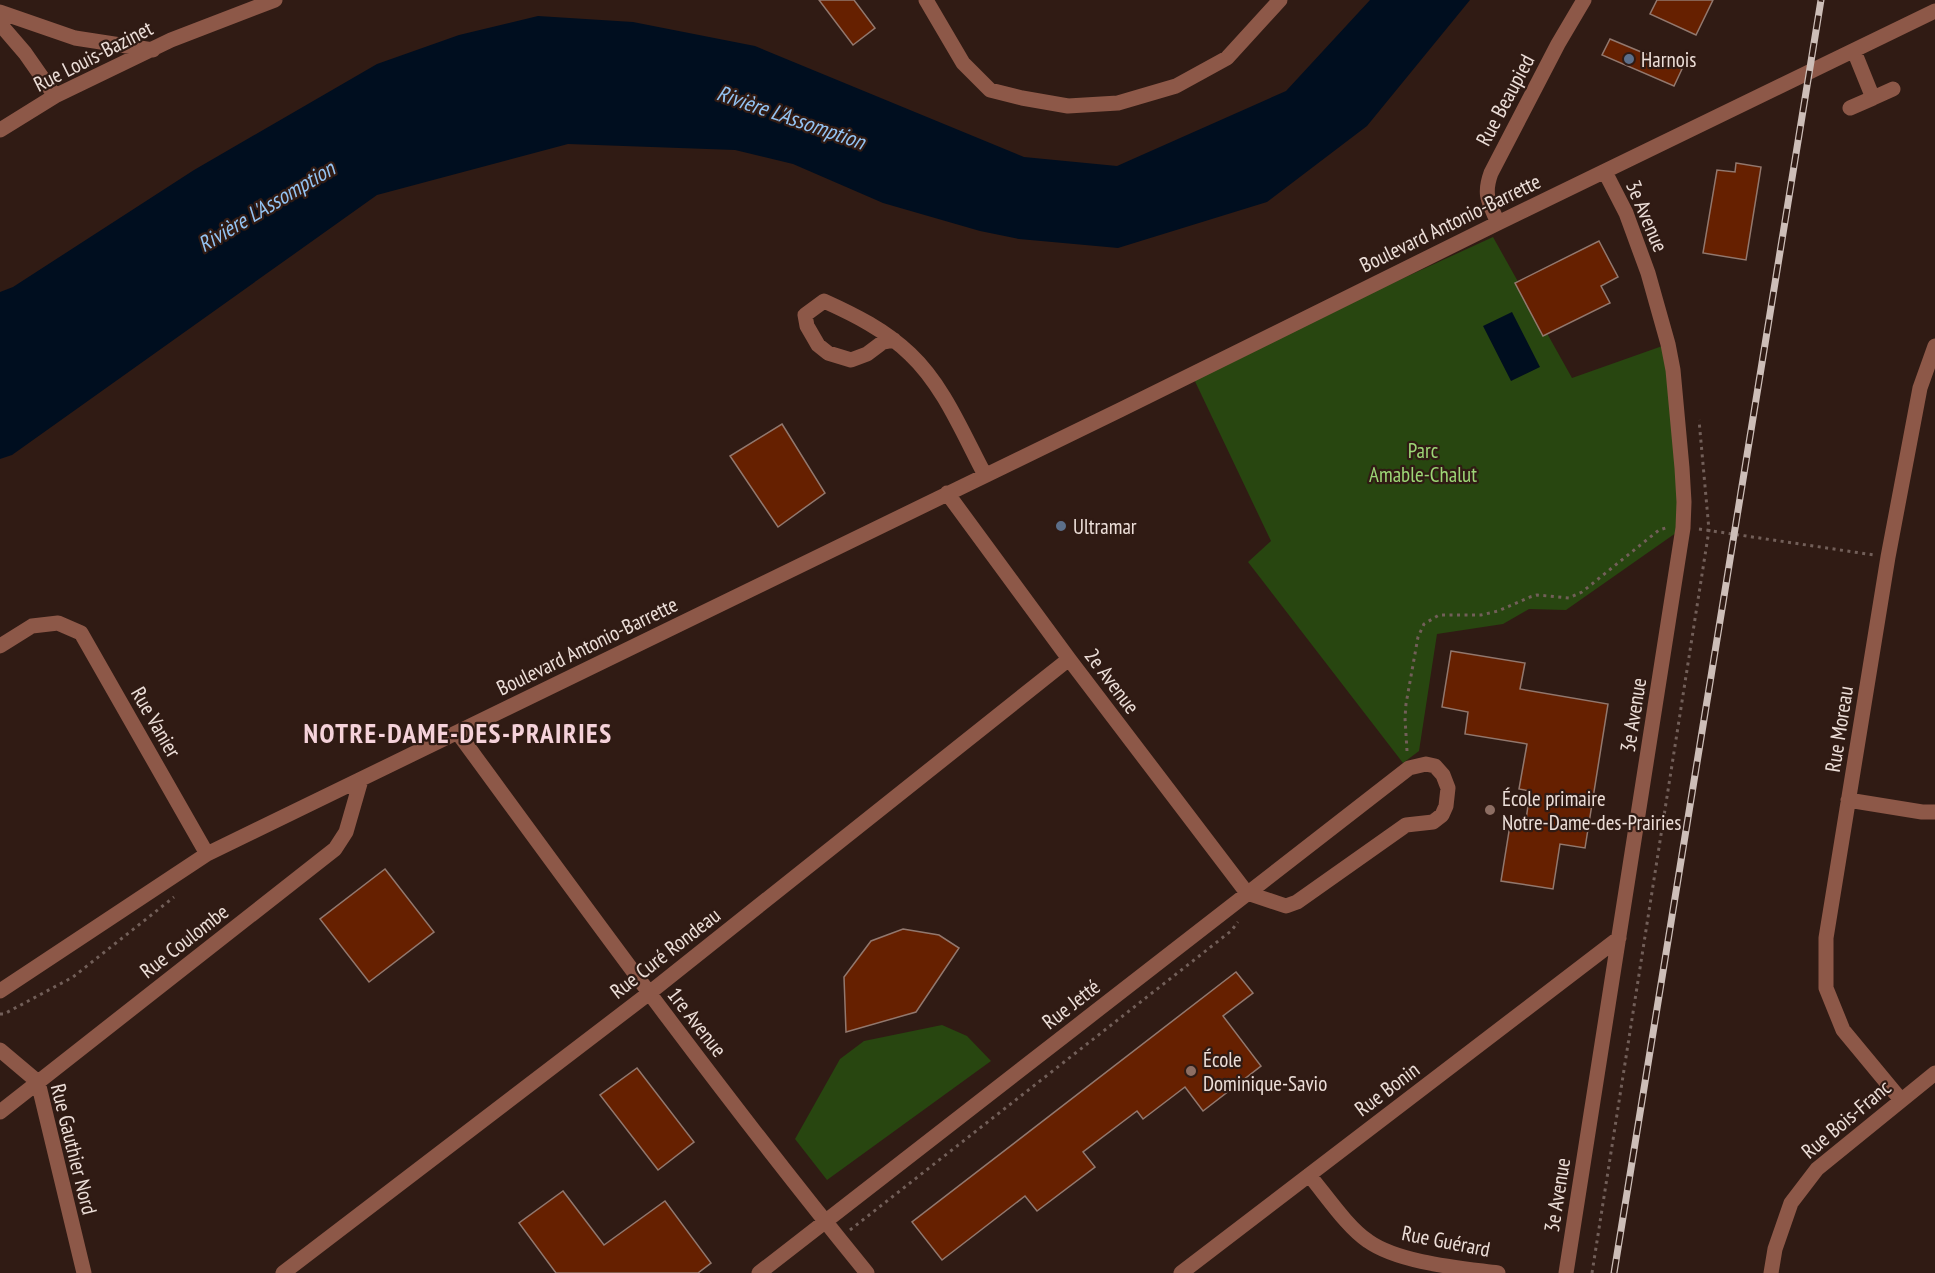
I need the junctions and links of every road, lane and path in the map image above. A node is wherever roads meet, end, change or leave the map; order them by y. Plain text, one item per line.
1 (275, 0) edge
2 (926, 0) edge
3 (1281, 0) edge
4 (1584, 0) edge
5 (1935, 11) edge
6 (0, 12) edge
7 (0, 24) edge
8 (153, 50) junction
9 (1854, 51) junction
10 (1893, 90) dead end
11 (55, 96) junction
12 (1873, 98) junction
13 (1850, 108) dead end
14 (0, 130) edge
15 (1605, 172) junction
16 (1498, 223) junction
17 (894, 340) junction
18 (1935, 346) edge
19 (1699, 420) dead end
20 (985, 475) junction
21 (947, 493) junction
22 (1708, 530) junction
23 (1888, 557) junction
24 (0, 646) edge
25 (1069, 659) junction
26 (458, 733) junction
27 (361, 780) junction
28 (1848, 800) junction
29 (1935, 812) edge
30 (207, 854) junction
31 (1247, 893) junction
32 (178, 894) dead end
33 (1619, 938) junction
34 (0, 991) edge
35 (648, 994) junction
36 (0, 1014) edge
37 (0, 1050) edge
38 (1935, 1073) edge
39 (38, 1082) junction
40 (1901, 1100) junction
41 (0, 1112) edge
42 (1309, 1175) junction
43 (825, 1222) junction
44 (84, 1273) edge
45 (283, 1273) edge
46 (759, 1273) edge
47 (867, 1273) edge
48 (1181, 1273) edge
49 (1498, 1273) edge
50 (1566, 1273) edge
51 (1592, 1273) edge
52 (1771, 1273) edge

1 - 8 street, Rue Louis-Bazinet
2 - 3 street
4 - 16 street, Rue Beaupied
5 - 9 street, Boulevard Antonio-Barrette
6 - 8 street
7 - 11 street
8 - 11 street, Rue Louis-Bazinet
9 - 12 street
9 - 15 street, Boulevard Antonio-Barrette
10 - 12 street
11 - 14 street, Rue Louis-Bazinet
12 - 13 street
15 - 16 street, Boulevard Antonio-Barrette
15 - 33 street, 3e Avenue
16 - 20 street, Boulevard Antonio-Barrette
17 - 17 street
17 - 20 street
18 - 23 street, Rue Moreau
19 - 22 path
20 - 21 street, Boulevard Antonio-Barrette
21 - 25 street, 2e Avenue
21 - 26 street, Boulevard Antonio-Barrette
22 - 23 path
22 - 51 path
23 - 28 street, Rue Moreau
24 - 30 street, Rue Vanier
25 - 31 street, 2e Avenue
25 - 35 street, Rue Curé Rondeau
26 - 27 street, Boulevard Antonio-Barrette
26 - 35 street, 1re Avenue
27 - 30 street, Boulevard Antonio-Barrette
27 - 39 street, Rue Coulombe
28 - 29 street
28 - 40 street, Rue Moreau
30 - 34 street, Boulevard Antonio-Barrette
31 - 31 street, Rue Jetté
31 - 43 street, Rue Jetté
32 - 36 path
33 - 42 street, Rue Bonin
33 - 50 street, 3e Avenue
35 - 43 street, 1re Avenue
35 - 45 street, Rue Curé Rondeau
37 - 39 street, Rue Gauthier Nord
38 - 40 street, Rue Bois-Franc
39 - 41 street, Rue Coulombe
39 - 44 street, Rue Gauthier Nord
40 - 52 street, Rue Bois-Franc
42 - 48 street, Rue Bonin
42 - 49 street, Rue Guérard
43 - 46 street, Rue Jetté
43 - 47 street, 1re Avenue

